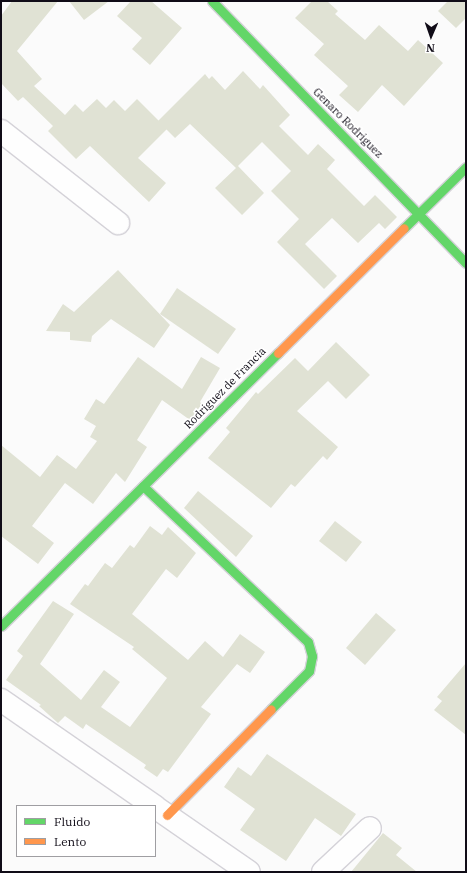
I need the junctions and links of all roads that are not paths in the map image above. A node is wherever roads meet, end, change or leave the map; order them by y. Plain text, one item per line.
1 (212, 1) edge
2 (1, 131) edge
3 (466, 167) edge
4 (419, 212) junction
5 (118, 223) dead end
6 (466, 263) edge
7 (142, 486) junction
8 (1, 626) edge
9 (1, 700) edge
10 (153, 805) edge
11 (159, 809) edge
12 (370, 828) dead end
13 (248, 872) edge
14 (323, 872) edge

1 - 4 street, Genaro Rodriguez
2 - 5 street
3 - 4 street, Rodriguez de Francia
4 - 6 street, Genaro Rodriguez
4 - 7 street, Rodriguez de Francia
7 - 8 street, Rodriguez de Francia
7 - 11 street
9 - 10 street
11 - 13 street
12 - 14 street

